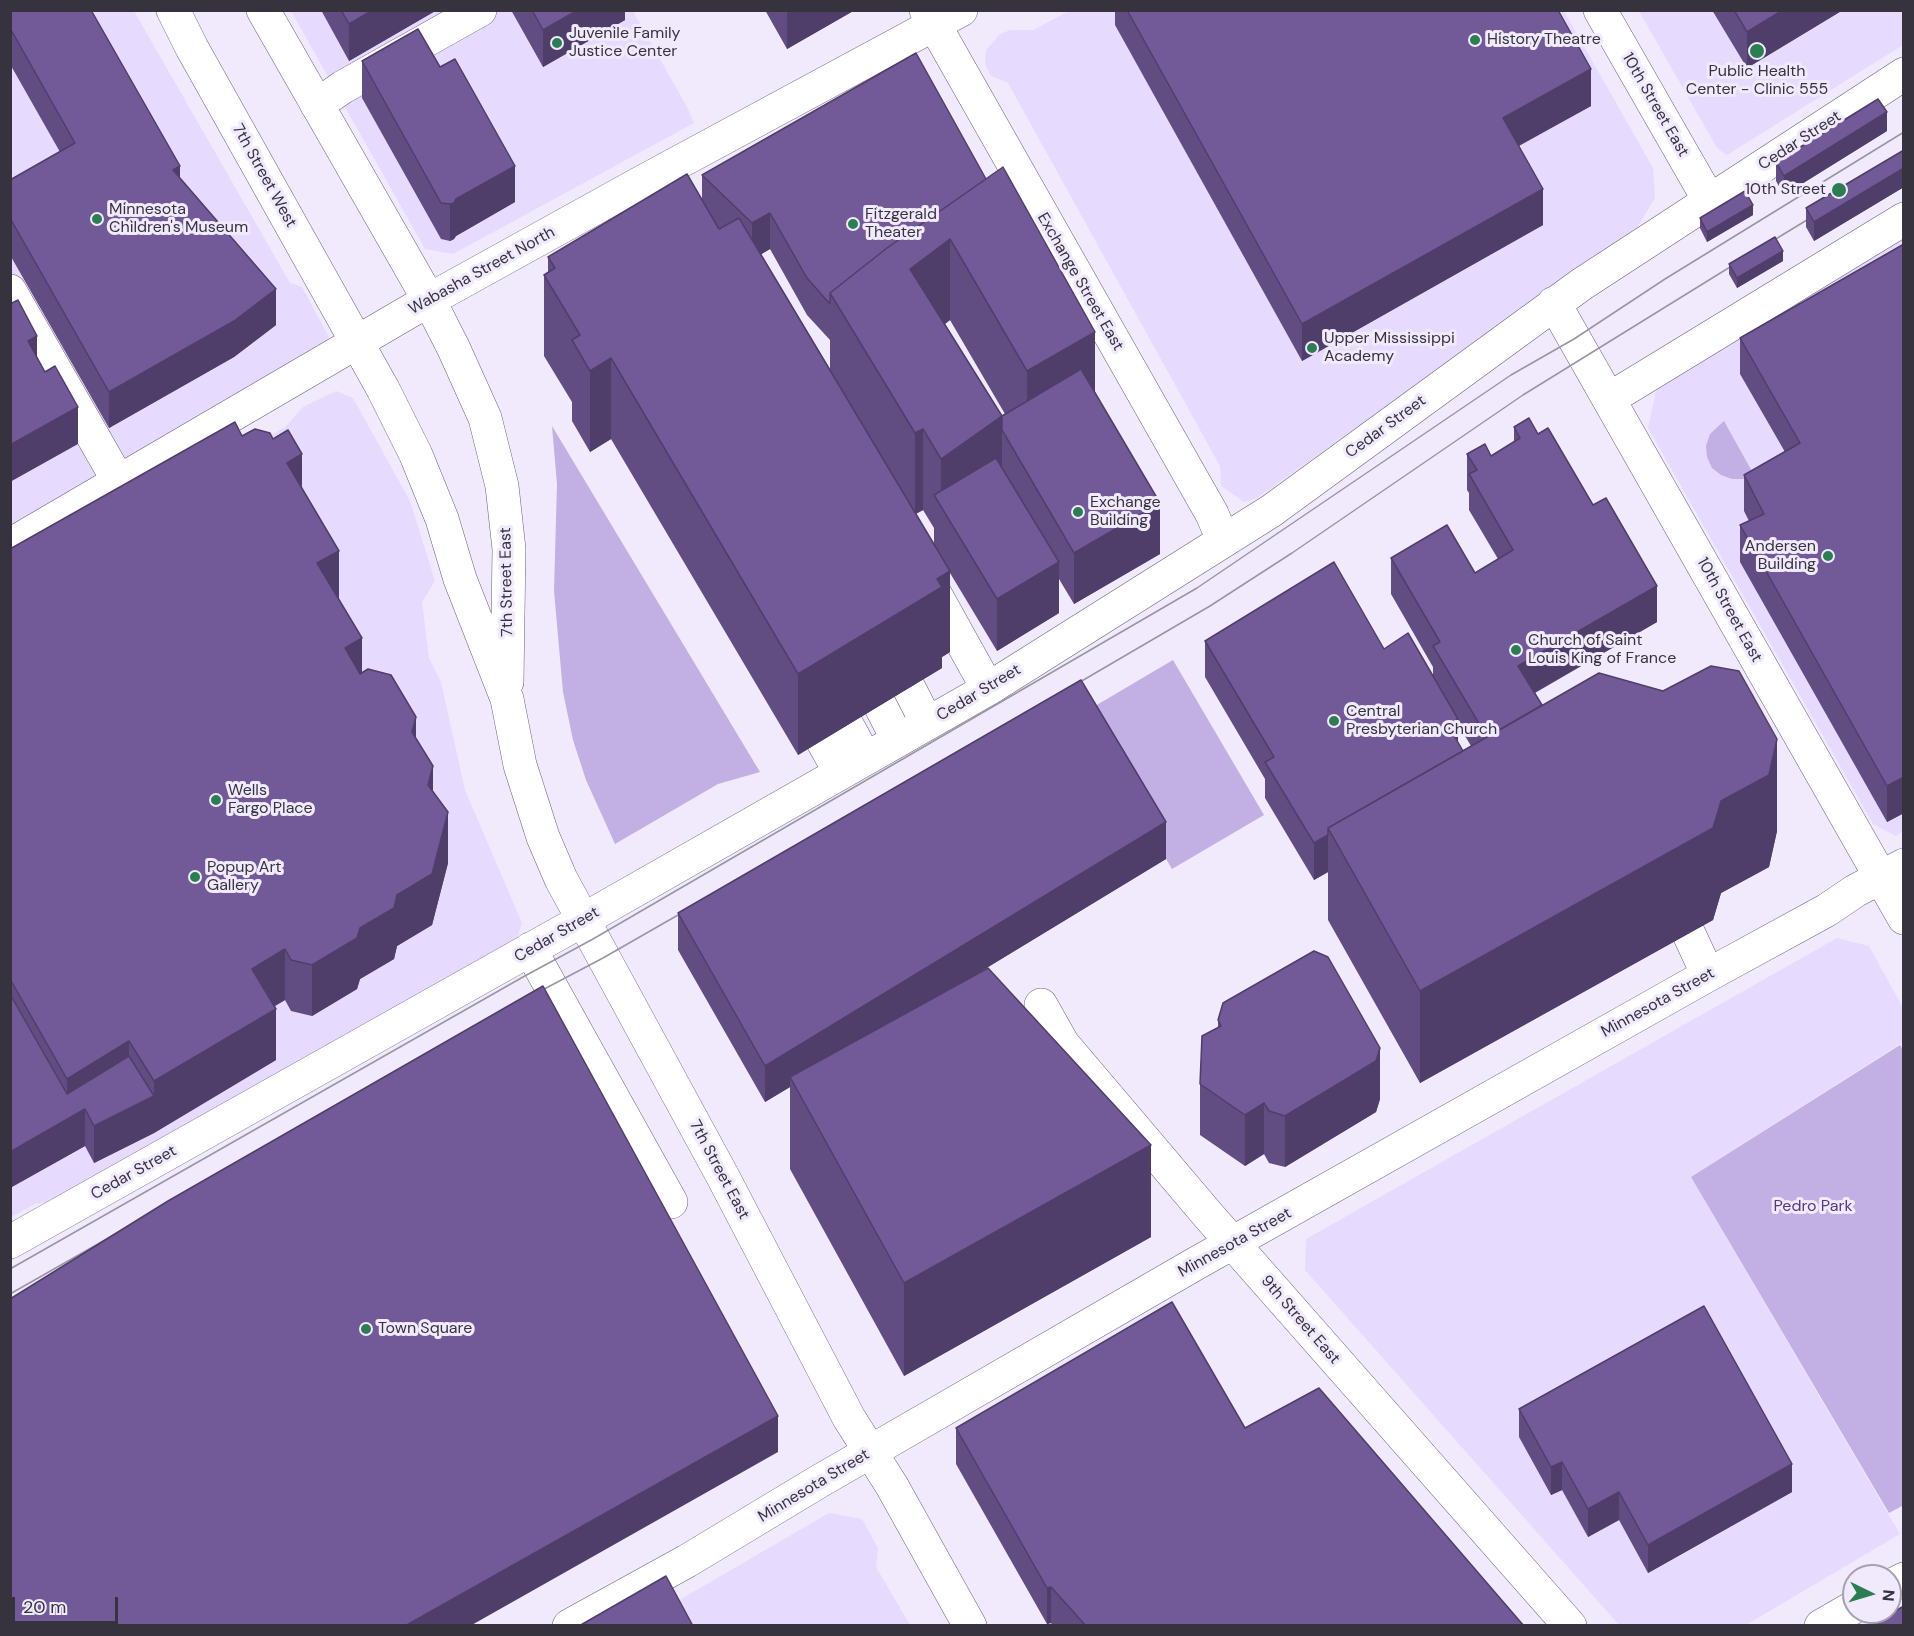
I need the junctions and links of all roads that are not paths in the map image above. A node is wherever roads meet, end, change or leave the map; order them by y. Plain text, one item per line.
1 (173, 10) edge
2 (263, 10) edge
3 (480, 10) edge
4 (1600, 10) edge
5 (940, 15) edge
6 (1904, 74) edge
7 (317, 105) junction
8 (631, 188) junction
9 (1709, 200) junction
10 (667, 204) edge
11 (1904, 219) edge
12 (567, 224) junction
13 (633, 225) edge
14 (585, 253) edge
15 (10, 291) edge
16 (429, 300) junction
17 (1554, 303) junction
18 (356, 341) junction
19 (1609, 399) junction
20 (119, 482) junction
21 (1223, 540) junction
22 (10, 545) edge
23 (914, 554) edge
24 (909, 688) dead end
25 (988, 689) junction
26 (507, 699) junction
27 (1782, 702) junction
28 (880, 705) dead end
29 (1752, 719) edge
30 (927, 723) junction
31 (835, 732) dead end
32 (898, 740) junction
33 (853, 765) junction
34 (1892, 871) edge
35 (1904, 918) edge
36 (583, 920) junction
37 (1689, 934) dead end
38 (530, 949) junction
39 (1708, 975) junction
40 (1041, 1005) dead end
41 (671, 1202) dead end
42 (10, 1242) edge
43 (1233, 1244) junction
44 (870, 1452) junction
45 (1842, 1614) edge
46 (569, 1626) edge
47 (970, 1626) edge
48 (1570, 1626) edge
49 (1821, 1626) edge

1 - 18 street, 7th Street West
2 - 7 street
3 - 7 street
4 - 9 street, 10th Street East
5 - 8 street, Wabasha Street North
5 - 21 street, Exchange Street East
6 - 9 street, Cedar Street
7 - 16 street
8 - 10 street
8 - 12 street, Wabasha Street North
8 - 13 street
9 - 17 street, Cedar Street
11 - 19 street
12 - 14 street
12 - 16 street, Wabasha Street North
15 - 20 street
16 - 18 street, Wabasha Street North
16 - 26 street, 7th Street East
17 - 19 street, 10th Street East
17 - 21 street, Cedar Street
18 - 20 street, Wabasha Street North
18 - 26 street, 7th Street East
19 - 27 street, 10th Street East
20 - 22 street, Wabasha Street North
21 - 25 street, Cedar Street
23 - 25 street
24 - 30 street
25 - 30 street, Cedar Street
26 - 36 street, 7th Street East
27 - 29 street
27 - 34 street, 10th Street East
28 - 32 street
30 - 32 street, Cedar Street
31 - 33 street
32 - 33 street, Cedar Street
33 - 36 street, Cedar Street
34 - 35 street, 10th Street East
34 - 39 street, Minnesota Street
36 - 38 street, Cedar Street
36 - 44 street, 7th Street East
37 - 39 street
38 - 41 street
38 - 42 street, Cedar Street
39 - 43 street, Minnesota Street
40 - 43 street, 9th Street East
43 - 44 street, Minnesota Street
43 - 48 street, 9th Street East
44 - 46 street, Minnesota Street
44 - 47 street, 7th Street East
45 - 49 street

